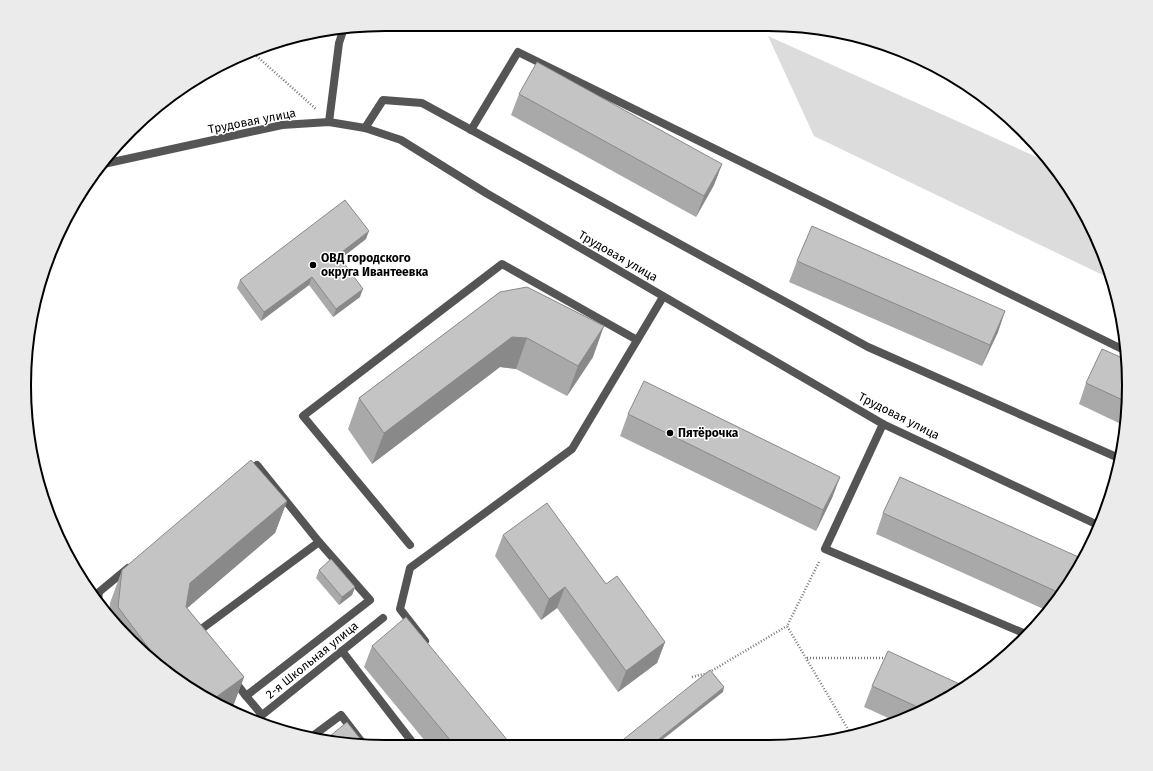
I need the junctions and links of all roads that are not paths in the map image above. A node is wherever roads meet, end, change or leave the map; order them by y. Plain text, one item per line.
1 (342, 34) edge
2 (329, 122) junction
3 (365, 128) junction
4 (471, 130) junction
5 (110, 163) edge
6 (663, 297) junction
7 (637, 340) junction
8 (1120, 348) edge
9 (883, 424) junction
10 (1115, 456) edge
11 (239, 479) edge
12 (1094, 523) edge
13 (319, 542) junction
14 (410, 545) dead end
15 (136, 563) edge
16 (99, 593) edge
17 (383, 618) dead end
18 (1022, 632) edge
19 (200, 639) edge
20 (430, 647) edge
21 (342, 651) junction
22 (228, 673) edge
23 (246, 696) junction
24 (258, 716) edge
25 (260, 717) edge
26 (317, 733) edge
27 (359, 739) edge
28 (411, 740) edge

1 - 2 street
2 - 3 street, Трудовая улица
2 - 5 street, Трудовая улица
3 - 4 street
3 - 6 street, Трудовая улица
4 - 8 street
4 - 10 street
6 - 7 street
6 - 9 street, Трудовая улица
7 - 14 street
7 - 20 street
9 - 12 street, Трудовая улица
9 - 18 street
11 - 13 street
13 - 19 street
13 - 23 street
15 - 16 street
17 - 21 street, 2-я Школьная улица
21 - 25 street, 2-я Школьная улица
21 - 28 street
22 - 23 street
23 - 24 street
26 - 27 street

